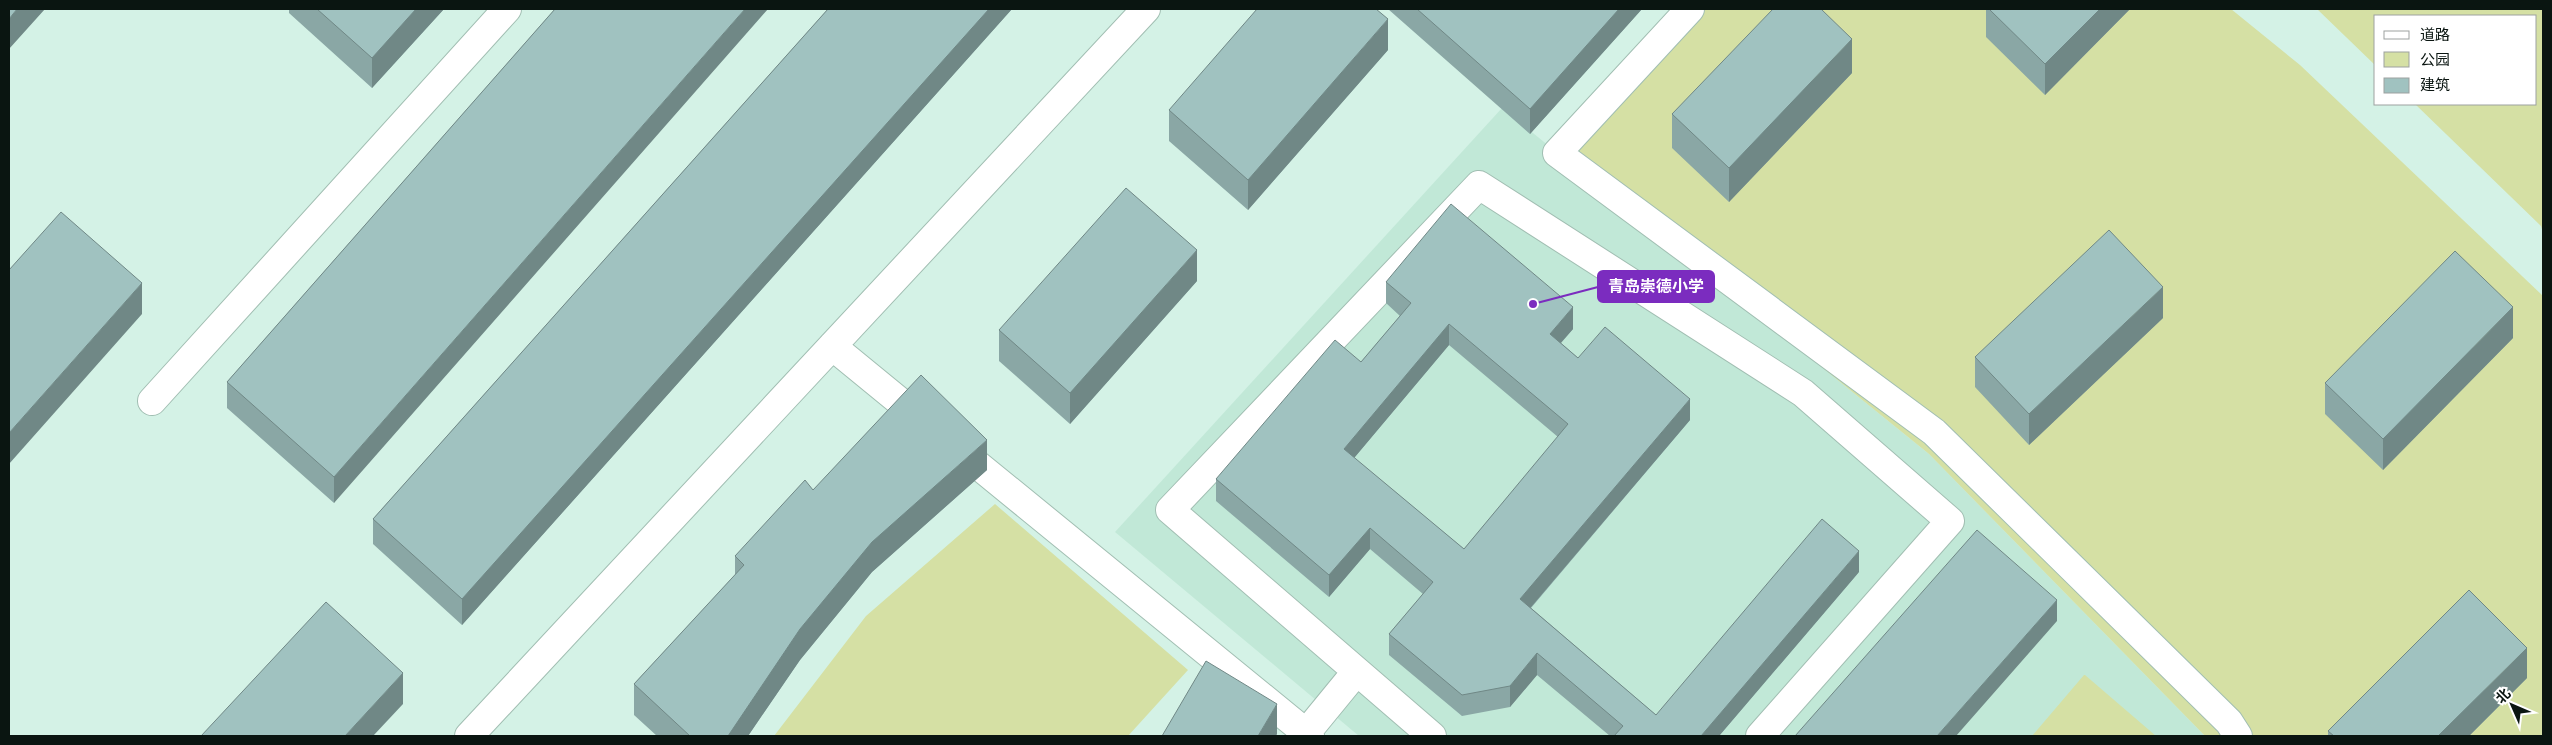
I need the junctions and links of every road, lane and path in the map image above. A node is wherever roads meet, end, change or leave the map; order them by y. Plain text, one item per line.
1 (507, 9) edge
2 (1146, 9) edge
3 (1690, 9) edge
4 (832, 346) junction
5 (152, 401) dead end
6 (1356, 672) junction
7 (1308, 735) edge
8 (469, 736) edge
9 (1432, 736) edge
10 (1760, 736) edge
11 (2238, 736) edge

1 - 5 street
2 - 4 street
3 - 11 street
4 - 7 street
4 - 8 street
6 - 7 street
6 - 9 street
6 - 10 street

